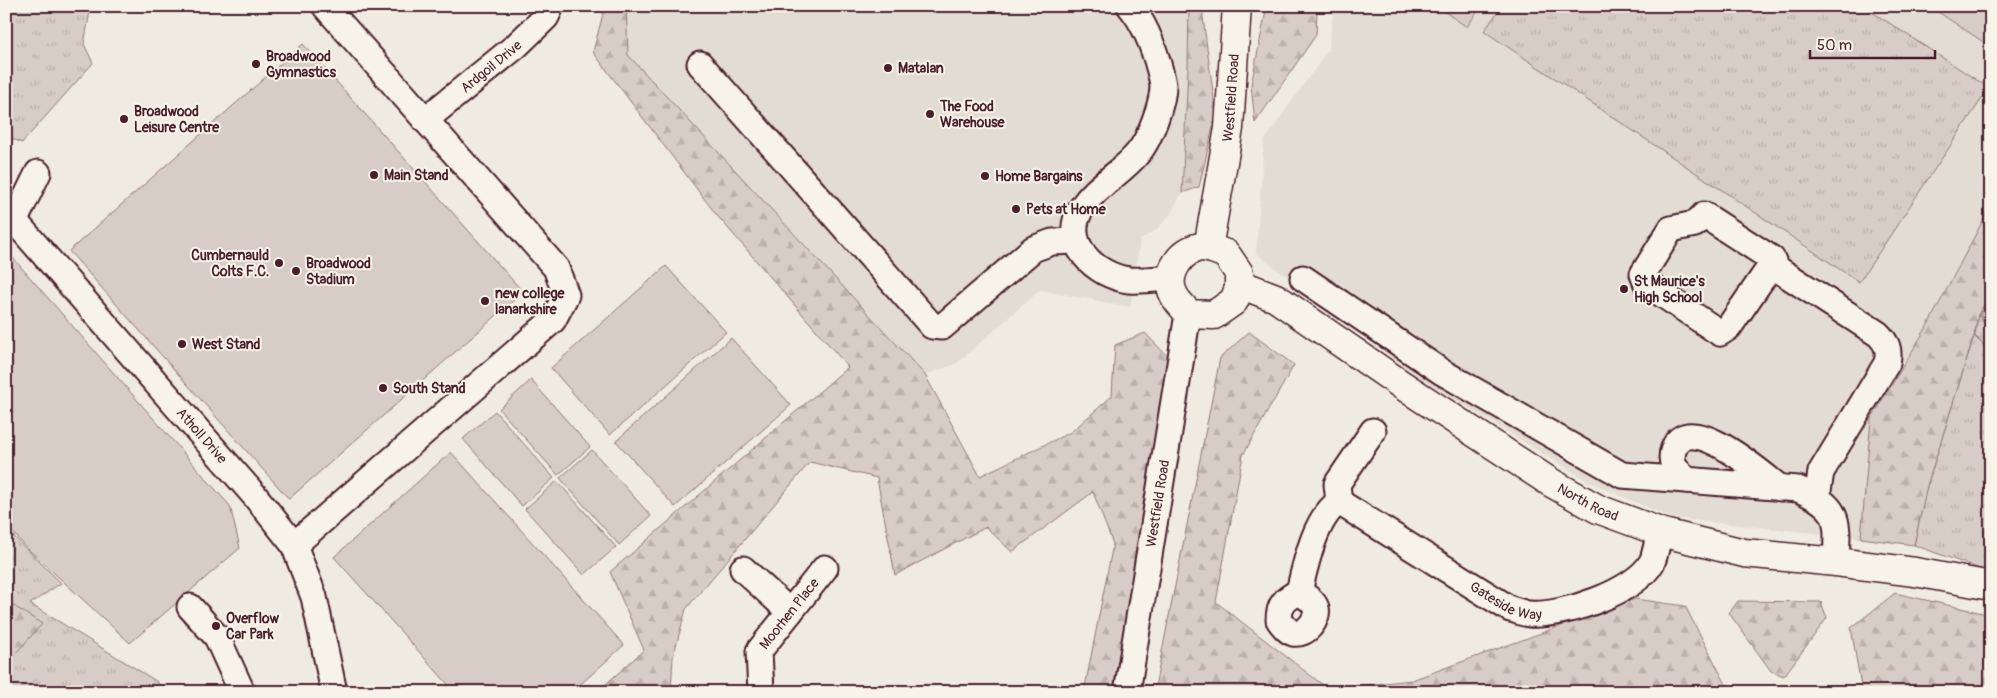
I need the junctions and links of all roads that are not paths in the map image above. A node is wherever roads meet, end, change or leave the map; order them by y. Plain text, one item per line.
1 (325, 6) edge
2 (551, 6) edge
3 (1130, 6) edge
4 (1152, 6) edge
5 (1236, 6) edge
6 (1148, 35) junction
7 (700, 64) dead end
8 (425, 120) junction
9 (38, 173) dead end
10 (11, 216) edge
11 (1076, 241) junction
12 (1208, 248) junction
13 (1776, 268) junction
14 (1171, 278) junction
15 (1303, 278) dead end
16 (1239, 288) junction
17 (1188, 314) junction
18 (1373, 431) dead end
19 (1687, 480) junction
20 (1780, 488) junction
21 (1818, 497) junction
22 (1339, 502) junction
23 (1660, 532) junction
24 (294, 545) junction
25 (1836, 562) junction
26 (825, 568) dead end
27 (743, 569) dead end
28 (1991, 586) edge
29 (1299, 592) dead end
30 (190, 607) dead end
31 (790, 612) junction
32 (242, 692) edge
33 (334, 692) edge
34 (761, 692) edge
35 (1127, 692) edge

1 - 8 street
2 - 8 street, Ardgoil Drive
3 - 6 street
4 - 6 street
5 - 12 main road, Westfield Road
6 - 11 street
7 - 11 street
8 - 24 street
9 - 10 street
10 - 24 street, Atholl Drive
11 - 14 street
12 - 14 main road
12 - 16 main road
13 - 13 street
13 - 21 street
14 - 17 main road
15 - 19 street
16 - 17 main road
16 - 23 main road, North Road
17 - 35 street, Westfield Road
18 - 22 street
19 - 20 street
19 - 20 street
20 - 21 street
21 - 25 street
22 - 23 street, Gateside Way
22 - 29 street
23 - 25 main road, North Road
24 - 33 street, Atholl Drive
25 - 28 main road, North Road
26 - 31 street, Moorhen Place
27 - 31 street
30 - 32 street
31 - 34 street, Moorhen Place

